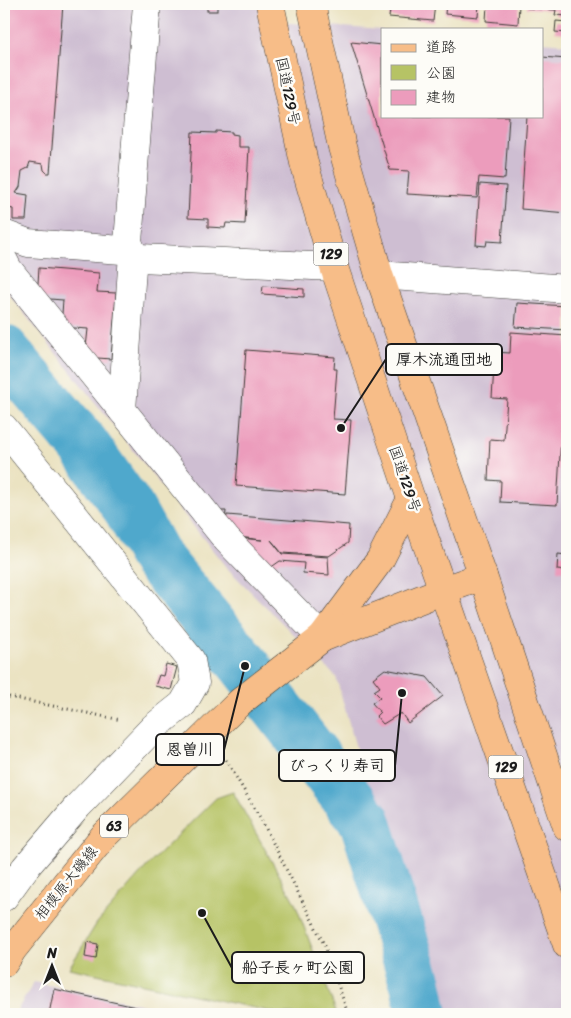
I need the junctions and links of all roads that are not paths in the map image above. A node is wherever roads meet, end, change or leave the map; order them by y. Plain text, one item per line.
1 (147, 4) edge
2 (270, 4) edge
3 (311, 4) edge
4 (4, 234) edge
5 (133, 254) junction
6 (4, 261) edge
7 (334, 267) junction
8 (379, 275) junction
9 (567, 289) edge
10 (122, 410) junction
11 (4, 428) edge
12 (411, 499) junction
13 (483, 576) junction
14 (444, 590) junction
15 (318, 642) junction
16 (567, 827) edge
17 (4, 897) edge
18 (567, 946) edge
19 (4, 963) edge

1 - 5 street
2 - 7 main road, 国道129号 / 129
3 - 8 main road, 129
4 - 5 street
5 - 7 street
5 - 10 street
6 - 10 street
7 - 12 main road, 国道129号 / 129
8 - 9 street
8 - 13 main road, 129
10 - 15 street
11 - 17 street
12 - 14 main road, 国道129号 / 129
12 - 15 main road
13 - 14 main road, 63
13 - 16 main road, 129
14 - 15 main road, 63
14 - 18 main road, 国道129号 / 129
15 - 19 main road, 相模原大磯線 / 63

